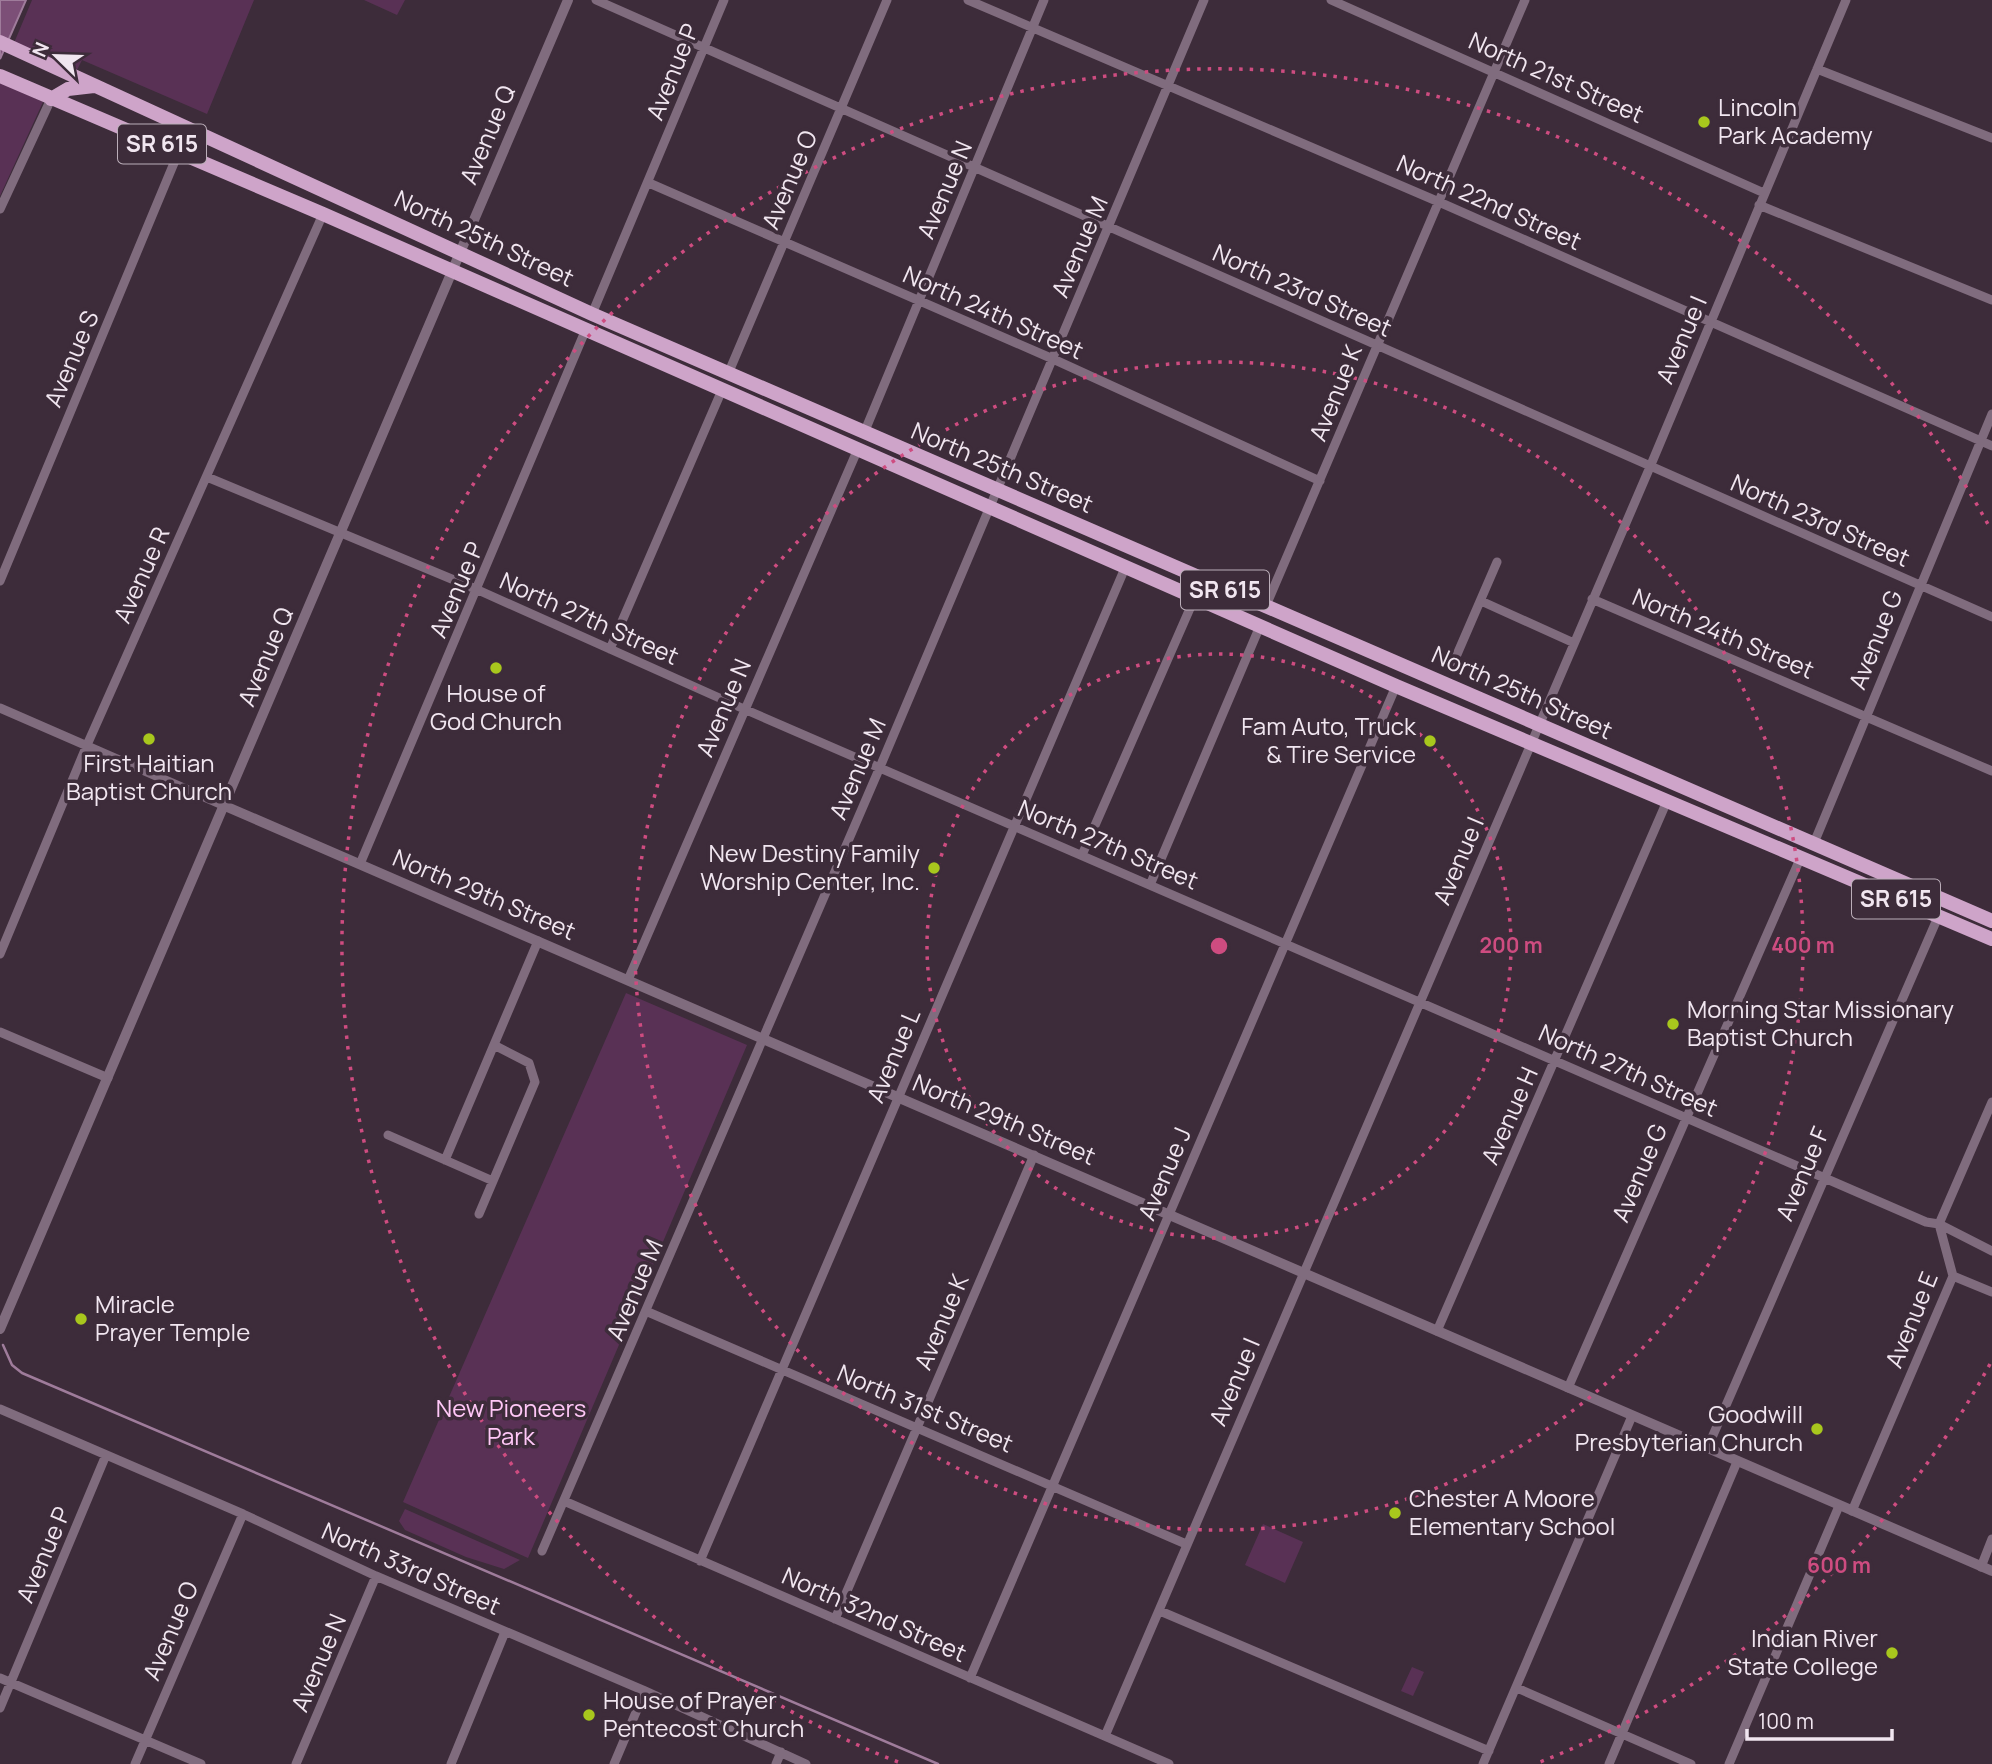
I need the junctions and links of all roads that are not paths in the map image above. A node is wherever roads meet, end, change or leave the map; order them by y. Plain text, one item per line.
1 (568, 0) edge
2 (596, 0) edge
3 (724, 0) edge
4 (887, 0) edge
5 (968, 0) edge
6 (1044, 0) edge
7 (1204, 0) edge
8 (1331, 0) edge
9 (1525, 0) edge
10 (1846, 0) edge
11 (1032, 28) junction
12 (0, 42) edge
13 (704, 47) junction
14 (1817, 69) junction
15 (1495, 71) junction
16 (0, 76) edge
17 (1167, 85) junction
18 (96, 86) junction
19 (51, 99) junction
20 (841, 107) junction
21 (1992, 138) edge
22 (179, 151) junction
23 (976, 167) junction
24 (649, 183) junction
25 (1764, 193) junction
26 (1439, 202) junction
27 (1759, 205) junction
28 (0, 209) edge
29 (323, 214) junction
30 (1110, 226) junction
31 (784, 243) junction
32 (461, 255) junction
33 (453, 272) junction
34 (1992, 300) edge
35 (919, 301) junction
36 (592, 314) junction
37 (1709, 322) junction
38 (586, 329) junction
39 (613, 341) junction
40 (1376, 345) junction
41 (1053, 359) junction
42 (728, 374) junction
43 (722, 390) junction
44 (1992, 414) edge
45 (864, 433) junction
46 (1980, 441) junction
47 (1992, 446) edge
48 (858, 451) junction
49 (1650, 467) junction
50 (207, 477) junction
51 (1320, 481) junction
52 (996, 490) junction
53 (989, 508) junction
54 (342, 533) junction
55 (1497, 562) dead end
56 (1125, 568) junction
57 (1146, 577) junction
58 (0, 580) edge
59 (1919, 586) junction
60 (478, 590) junction
61 (1195, 597) junction
62 (1592, 599) junction
63 (1480, 601) junction
64 (1265, 608) junction
65 (1992, 617) edge
66 (1260, 626) junction
67 (1574, 643) junction
68 (610, 649) junction
69 (1452, 666) dead end
70 (1396, 686) junction
71 (0, 708) edge
72 (744, 709) junction
73 (1867, 716) junction
74 (1538, 725) junction
75 (1531, 743) junction
76 (87, 746) junction
77 (880, 767) junction
78 (1992, 771) edge
79 (1667, 801) junction
80 (225, 806) junction
81 (1694, 813) junction
82 (1014, 825) junction
83 (1814, 843) junction
84 (1082, 855) junction
85 (1800, 859) junction
86 (360, 864) junction
87 (1150, 885) junction
88 (1938, 917) junction
89 (1992, 921) edge
90 (1992, 932) edge
91 (1992, 939) edge
92 (538, 941) junction
93 (1283, 942) junction
94 (0, 954) edge
95 (628, 980) junction
96 (1419, 1002) junction
97 (0, 1032) edge
98 (762, 1038) junction
99 (494, 1045) junction
100 (1556, 1061) junction
101 (108, 1078) junction
102 (898, 1097) junction
103 (1992, 1102) edge
104 (1684, 1117) junction
105 (388, 1135) dead end
106 (1034, 1155) junction
107 (445, 1160) junction
108 (1822, 1177) junction
109 (493, 1181) junction
110 (479, 1214) dead end
111 (1169, 1214) junction
112 (1939, 1224) junction
113 (1992, 1251) edge
114 (1303, 1272) junction
115 (1953, 1276) junction
116 (1992, 1292) edge
117 (648, 1312) junction
118 (1, 1323) edge
119 (1437, 1331) junction
120 (781, 1368) junction
121 (1568, 1388) junction
122 (0, 1409) edge
123 (1632, 1416) junction
124 (918, 1427) junction
125 (1707, 1449) junction
126 (106, 1455) junction
127 (1737, 1462) junction
128 (1053, 1486) junction
129 (564, 1501) junction
130 (1839, 1506) junction
131 (1852, 1511) junction
132 (243, 1514) junction
133 (1992, 1539) edge
134 (1186, 1544) junction
135 (542, 1551) dead end
136 (700, 1561) junction
137 (1987, 1569) edge
138 (376, 1576) junction
139 (1160, 1611) junction
140 (835, 1619) junction
141 (505, 1632) junction
142 (0, 1678) edge
143 (970, 1678) junction
144 (11, 1683) junction
145 (1517, 1688) junction
146 (645, 1691) junction
147 (0, 1709) edge
148 (1623, 1734) junction
149 (1105, 1736) junction
150 (145, 1740) junction
151 (1489, 1751) junction
152 (780, 1752) junction
153 (135, 1764) edge
154 (201, 1764) edge
155 (296, 1764) edge
156 (451, 1764) edge
157 (614, 1764) edge
158 (776, 1764) edge
159 (806, 1764) edge
160 (1169, 1764) edge
161 (1483, 1764) edge
162 (1609, 1764) edge
163 (1691, 1764) edge
164 (1729, 1764) edge

1 - 32 street, Avenue Q
2 - 13 street, North 23rd Street
3 - 13 street, Avenue P
4 - 20 street, Avenue O
5 - 11 street, North 22nd Street
6 - 11 street, Avenue N
7 - 17 street, Avenue M
8 - 15 street, North 21st Street
9 - 15 street, Avenue K
10 - 14 street, Avenue I
11 - 17 street, North 22nd Street
11 - 23 street, Avenue N
12 - 18 main road, North 25th Street / SR 615
13 - 20 street, North 23rd Street
13 - 24 street, Avenue P
14 - 21 street
14 - 25 street, Avenue I
15 - 25 street, North 21st Street
15 - 26 street, Avenue K
16 - 19 main road, North 25th Street / SR 615
17 - 26 street, North 22nd Street
17 - 30 street, Avenue M
18 - 19 main road
18 - 32 main road, North 25th Street / SR 615
19 - 22 main road, North 25th Street / SR 615
19 - 28 street
20 - 23 street, North 23rd Street
20 - 31 street, Avenue O
22 - 29 main road, North 25th Street / SR 615
22 - 58 street, Avenue S
23 - 30 street, North 23rd Street
23 - 35 street, Avenue N
24 - 31 street, North 24th Street
24 - 36 street, Avenue P
25 - 27 street, Avenue I
26 - 37 street, North 22nd Street
26 - 40 street, Avenue K
27 - 34 street
27 - 37 street, Avenue I
29 - 33 main road, North 25th Street / SR 615
29 - 50 street, Avenue R
30 - 40 street, North 23rd Street
30 - 41 street, Avenue M
31 - 35 street, North 24th Street
31 - 42 street, Avenue O
32 - 33 street, Avenue Q
32 - 36 main road, North 25th Street / SR 615
33 - 38 main road, North 25th Street / SR 615
33 - 54 street, Avenue Q
35 - 41 street, North 24th Street
35 - 45 street, Avenue N
36 - 42 main road, North 25th Street / SR 615
37 - 46 street, North 22nd Street
37 - 49 street, Avenue I
38 - 39 main road, North 25th Street / SR 615
38 - 60 street, Avenue P
39 - 42 main road
39 - 43 main road, North 25th Street / SR 615
40 - 49 street, North 23rd Street
40 - 51 street, Avenue K
41 - 51 street, North 24th Street
41 - 52 street, Avenue M
42 - 45 main road, North 25th Street / SR 615
43 - 48 main road, North 25th Street / SR 615
43 - 68 street
44 - 46 street, Avenue G
45 - 52 main road, North 25th Street / SR 615
46 - 47 street, North 22nd Street
46 - 59 street, Avenue G
48 - 53 main road, North 25th Street / SR 615
48 - 72 street, Avenue N
49 - 59 street, North 23rd Street
49 - 62 street, Avenue I
50 - 54 street, North 27th Street
50 - 76 street, Avenue R
51 - 64 street, Avenue K
52 - 53 street, Avenue M
52 - 64 main road, North 25th Street / SR 615
53 - 56 main road, North 25th Street / SR 615
53 - 77 street, Avenue M
54 - 60 street, North 27th Street
54 - 80 street, Avenue Q
55 - 63 street
56 - 57 main road, North 25th Street / SR 615
56 - 82 street, Avenue L
57 - 61 main road, North 25th Street / SR 615
57 - 64 main road
59 - 65 street, North 23rd Street
59 - 73 street, Avenue G
60 - 68 street, North 27th Street
60 - 86 street, Avenue P
61 - 66 main road, North 25th Street / SR 615
61 - 84 street
62 - 67 street, Avenue I
62 - 73 street, North 24th Street
63 - 67 street
63 - 69 street
64 - 74 main road, North 25th Street / SR 615
66 - 70 main road, North 25th Street / SR 615
66 - 87 street
67 - 74 street, Avenue I
68 - 72 street, North 27th Street
70 - 75 main road, North 25th Street / SR 615
70 - 93 street, Avenue J
71 - 76 street, North 29th Street
72 - 77 street, North 27th Street
72 - 95 street, Avenue N
73 - 78 street, North 24th Street
73 - 83 street, Avenue G
74 - 75 street, Avenue I
74 - 83 main road, North 25th Street / SR 615
75 - 79 main road, North 25th Street / SR 615
75 - 96 street, Avenue I
76 - 80 street, North 29th Street
76 - 94 street, Avenue R
77 - 82 street, North 27th Street
77 - 98 street, Avenue M
79 - 81 main road, North 25th Street / SR 615
79 - 100 street, Avenue H
80 - 86 street, North 29th Street
80 - 101 street, Avenue Q
81 - 83 main road
81 - 85 main road, North 25th Street / SR 615
82 - 84 street, North 27th Street
82 - 102 street, Avenue L
83 - 89 main road, North 25th Street / SR 615
84 - 87 street, North 27th Street
85 - 88 main road, North 25th Street / SR 615
85 - 104 street, Avenue G
86 - 92 street, North 29th Street
87 - 93 street, North 27th Street
88 - 90 main road
88 - 91 main road, North 25th Street / SR 615
88 - 108 street, Avenue F
92 - 95 street, North 29th Street
92 - 99 street
93 - 96 street, North 27th Street
93 - 111 street, Avenue J
95 - 98 street, North 29th Street
96 - 100 street, North 27th Street
96 - 114 street, Avenue I
97 - 101 street
98 - 102 street, North 29th Street
98 - 117 street, Avenue M
99 - 107 street
99 - 109 street
100 - 104 street, North 27th Street
100 - 119 street, Avenue H
101 - 118 street, Avenue Q
102 - 106 street, North 29th Street
102 - 120 street, Avenue L
103 - 112 street
104 - 108 street, North 27th Street
104 - 121 street, Avenue G
105 - 107 street
106 - 111 street, North 29th Street
106 - 124 street, Avenue K
107 - 109 street
108 - 112 street, North 27th Street
108 - 125 street, Avenue F
109 - 110 street
111 - 114 street, North 29th Street
111 - 128 street, Avenue J
112 - 113 street, North 27th Street
112 - 115 street, Avenue E
114 - 119 street, North 29th Street
114 - 134 street, Avenue I
115 - 116 street
115 - 131 street, Avenue E
117 - 120 street, North 31st Street
117 - 129 street, Avenue M
119 - 121 street, North 29th Street
120 - 124 street, North 31st Street
120 - 136 street, Avenue L
121 - 123 street, North 29th Street
122 - 126 street, North 33rd Street
123 - 125 street, North 29th Street
123 - 145 street
124 - 128 street, North 31st Street
124 - 140 street, Avenue K
125 - 127 street, North 29th Street
126 - 132 street, North 33rd Street
126 - 144 street, Avenue P
127 - 130 street, North 29th Street
127 - 148 street
128 - 134 street, North 31st Street
128 - 143 street, Avenue J
129 - 135 street, Avenue M
129 - 136 street, North 32nd Street
130 - 131 street, North 29th Street
130 - 164 street
131 - 137 street, North 29th Street
132 - 138 street, North 33rd Street
132 - 150 street, Avenue O
133 - 137 street
134 - 139 street, Avenue I
136 - 140 street, North 32nd Street
138 - 141 street, North 33rd Street
138 - 155 street, Avenue N
139 - 149 street, Avenue I
139 - 151 street
140 - 143 street, North 32nd Street
141 - 146 street, North 33rd Street
141 - 156 street
142 - 144 street
143 - 149 street, North 32nd Street
144 - 147 street, Avenue P
144 - 150 street
145 - 148 street
145 - 151 street
146 - 152 street, North 33rd Street
146 - 157 street
148 - 162 street
148 - 163 street
149 - 160 street, North 32nd Street
150 - 153 street, Avenue O
150 - 154 street
151 - 161 street
152 - 158 street
152 - 159 street, North 33rd Street

